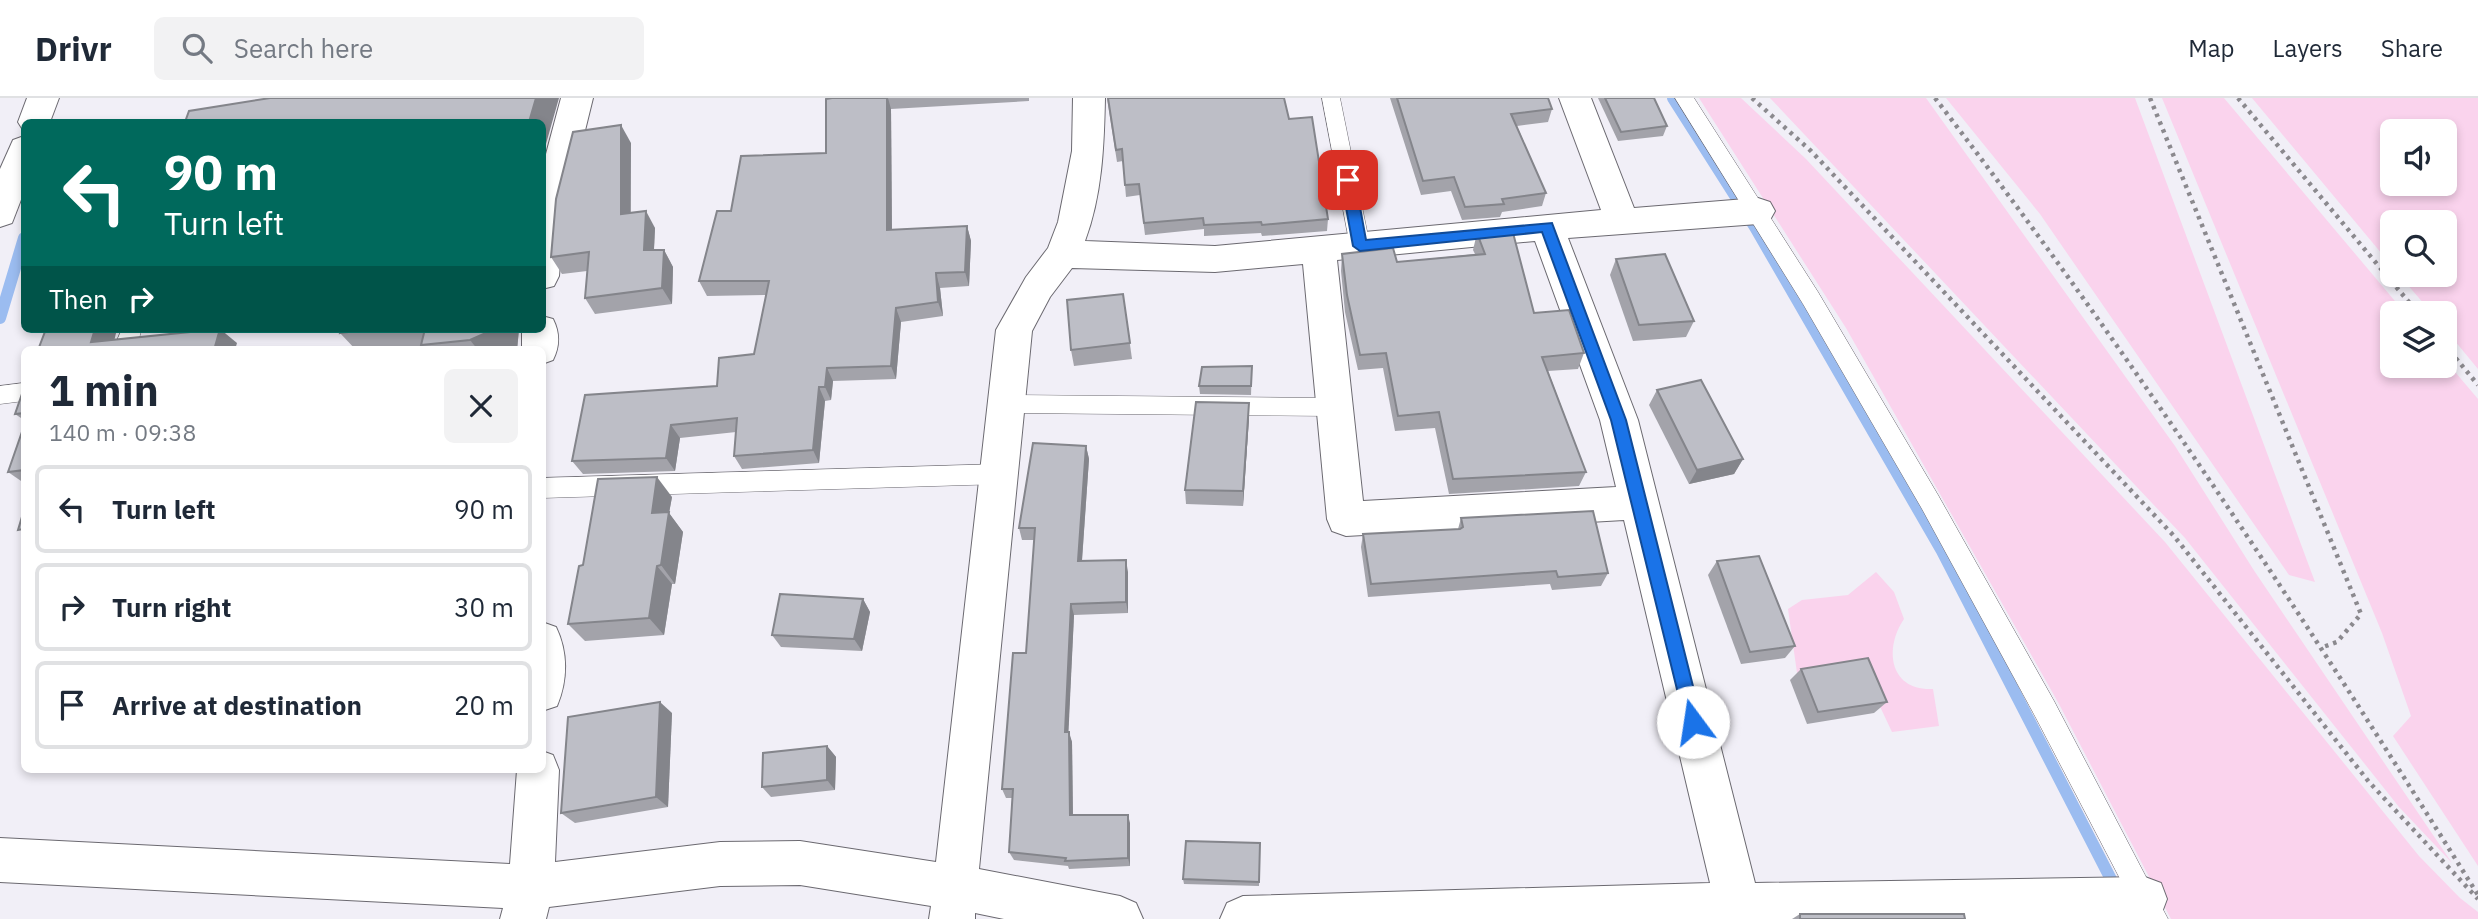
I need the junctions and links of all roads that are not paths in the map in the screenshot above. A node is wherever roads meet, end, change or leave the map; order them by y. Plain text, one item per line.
1 (43, 98) edge
2 (577, 98) edge
3 (1089, 98) edge
4 (1331, 98) edge
5 (1575, 98) edge
6 (1684, 98) edge
7 (35, 119) edge
8 (21, 162) edge
9 (1758, 211) junction
10 (0, 214) edge
11 (1622, 221) junction
12 (1547, 227) junction
13 (546, 228) edge
14 (1360, 246) junction
15 (1319, 250) junction
16 (1063, 254) junction
17 (21, 392) edge
18 (0, 395) edge
19 (1007, 404) junction
20 (1334, 407) junction
21 (1001, 474) junction
22 (546, 488) edge
23 (1640, 502) junction
24 (538, 773) edge
25 (0, 860) edge
26 (527, 903) edge
27 (953, 903) edge
28 (1738, 906) junction
29 (2150, 909) edge
30 (1862, 911) edge
31 (1527, 914) edge
32 (1120, 919) edge
33 (1244, 919) edge

1 - 7 street
2 - 13 street
3 - 16 street
4 - 14 lane
5 - 11 street
6 - 9 lane
8 - 10 street
9 - 11 street
9 - 29 lane
11 - 12 street
12 - 14 street
12 - 23 street
14 - 15 street
15 - 16 street
15 - 20 street
16 - 19 street
17 - 18 lane
19 - 20 lane
19 - 21 street
20 - 23 street
21 - 22 lane
21 - 27 street
23 - 28 street
24 - 26 street
25 - 26 street
26 - 27 street
27 - 32 street
28 - 30 street
28 - 31 street
29 - 30 street
31 - 33 street

